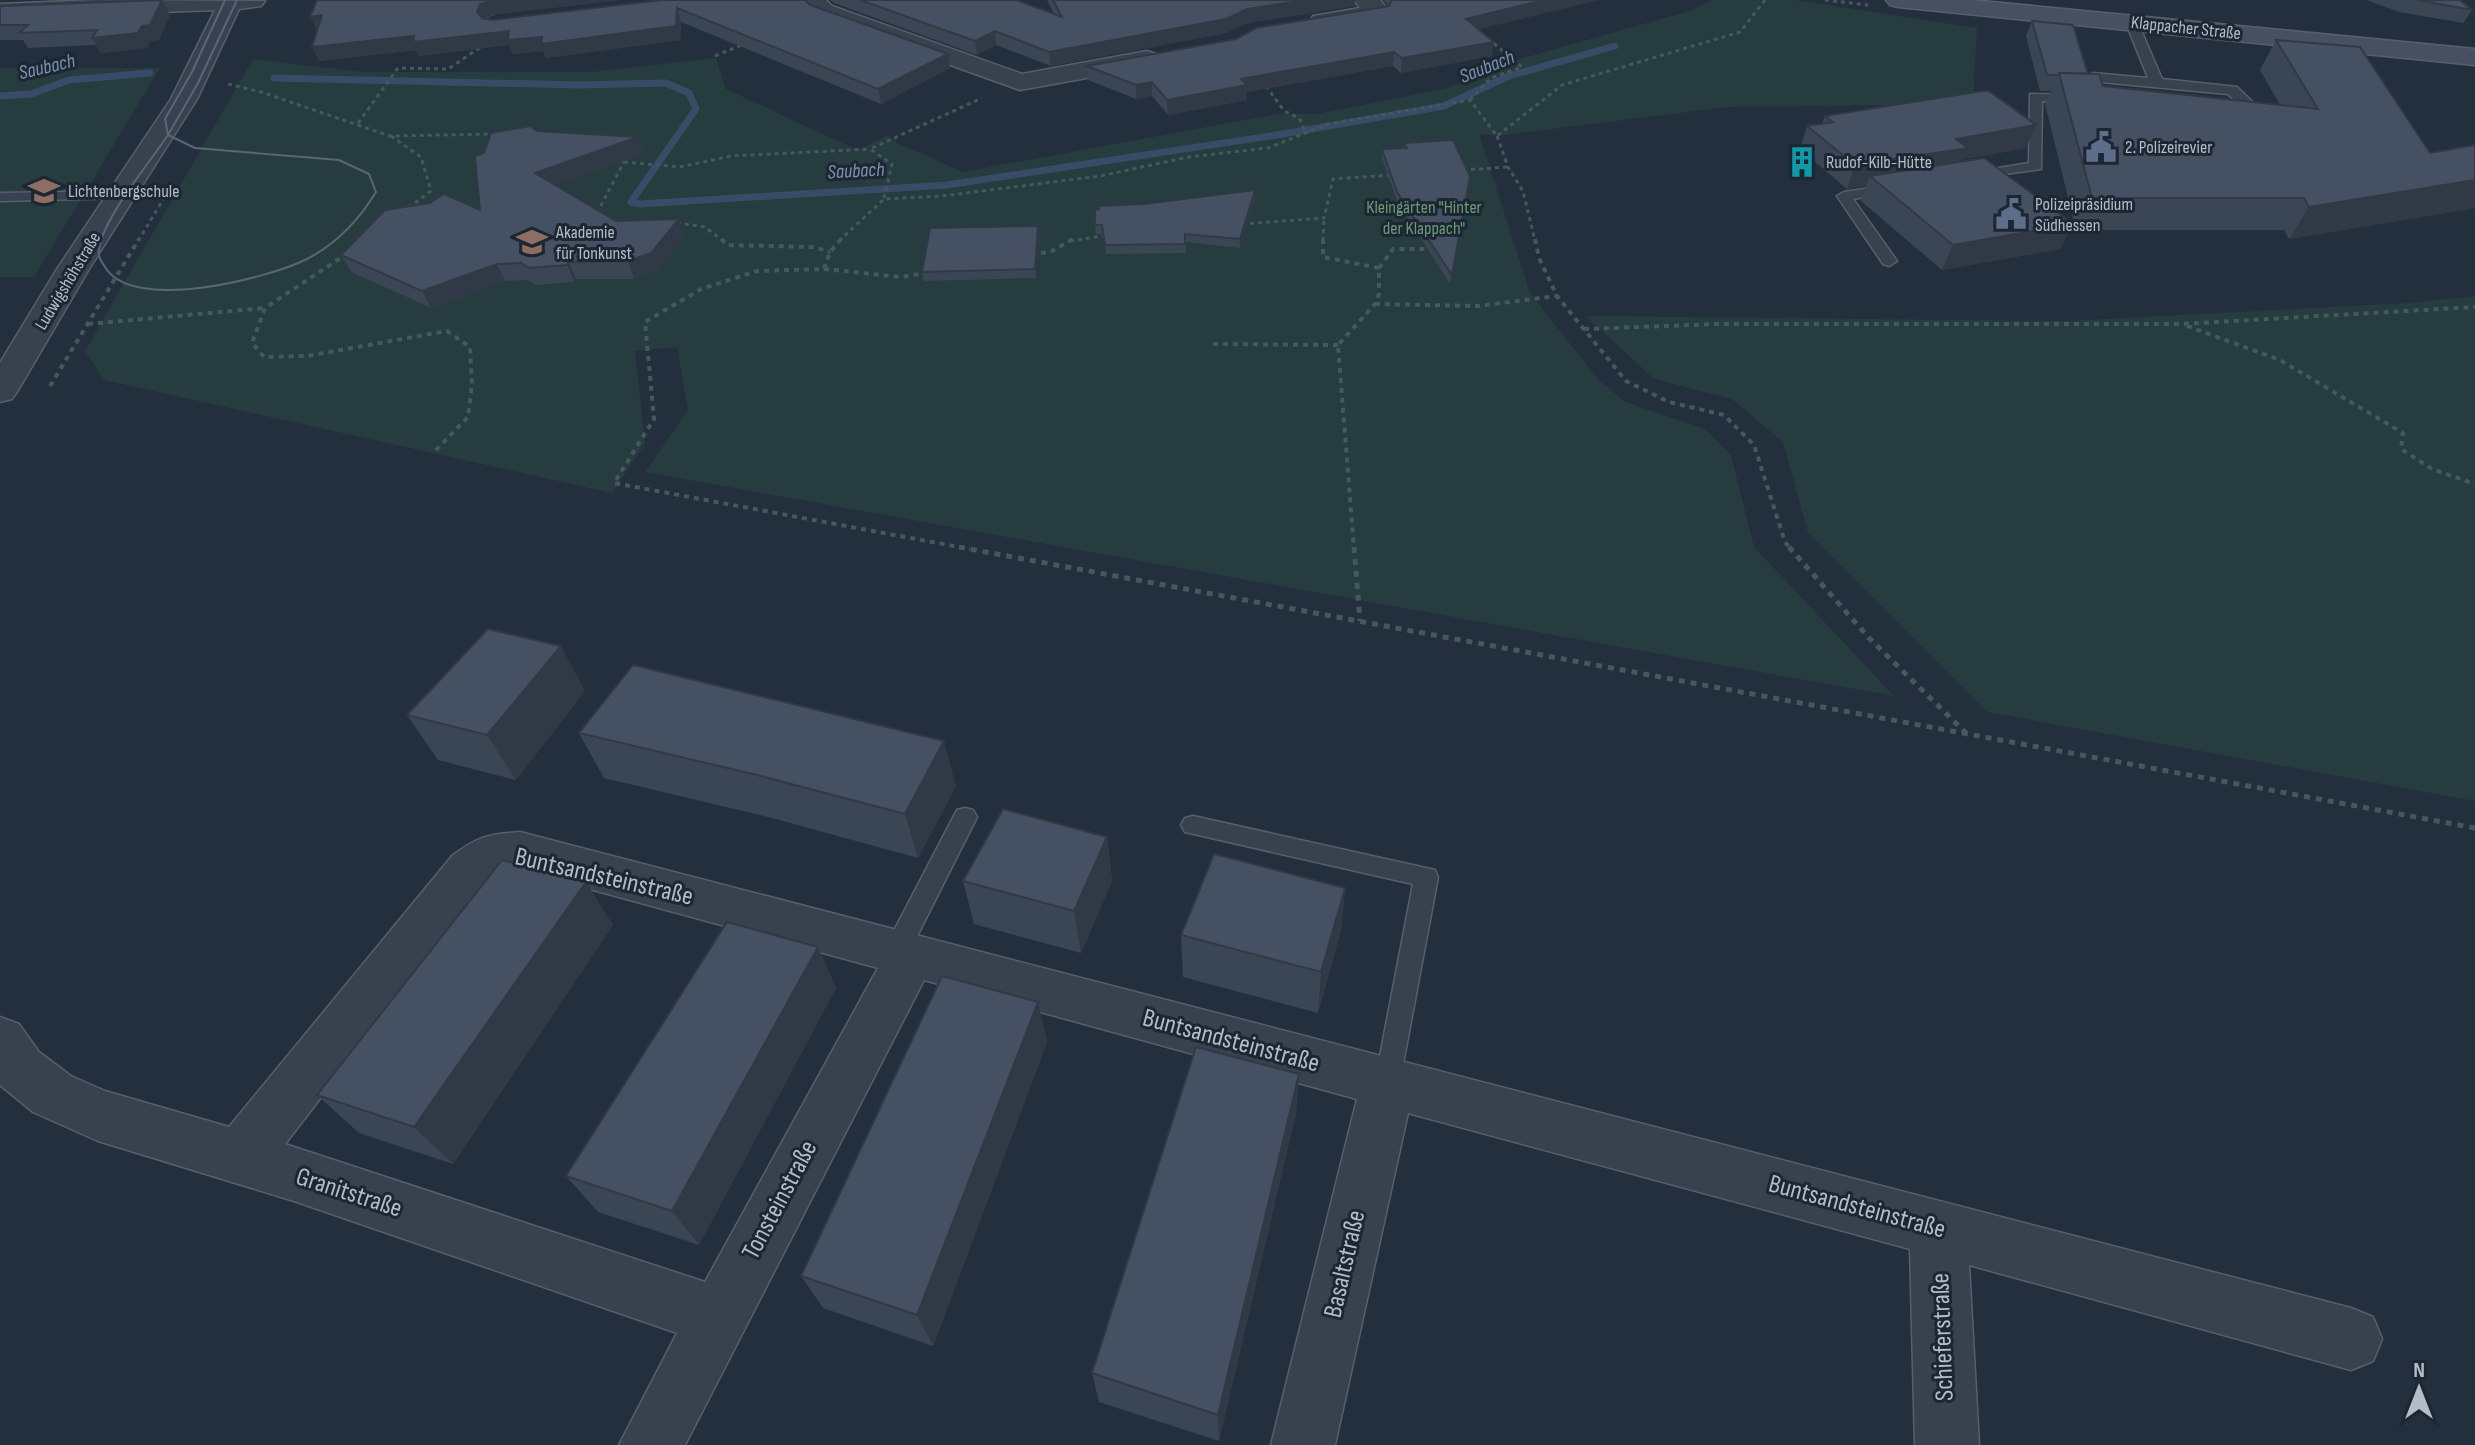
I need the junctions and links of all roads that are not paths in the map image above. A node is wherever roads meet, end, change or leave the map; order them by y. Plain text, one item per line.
1 (1366, 0) edge
2 (1898, 0) edge
3 (235, 1) edge
4 (817, 5) edge
5 (0, 11) edge
6 (2132, 23) junction
7 (1291, 26) edge
8 (1174, 54) edge
9 (2475, 57) edge
10 (2156, 82) junction
11 (2261, 118) edge
12 (1962, 178) edge
13 (1903, 187) edge
14 (120, 195) junction
15 (0, 197) edge
16 (1889, 261) dead end
17 (0, 392) edge
18 (965, 817) dead end
19 (1193, 825) dead end
20 (904, 954) junction
21 (0, 1041) edge
22 (1388, 1082) junction
23 (240, 1157) junction
24 (1938, 1228) junction
25 (718, 1317) junction
26 (2351, 1339) dead end
27 (651, 1445) edge
28 (1303, 1445) edge
29 (1947, 1445) edge

1 - 7 street
2 - 6 main road, Klappacher Straße
3 - 5 street
3 - 14 street, Ludwigshöhstraße
4 - 8 street
6 - 9 main road, Klappacher Straße
6 - 10 lane
10 - 11 lane
10 - 12 lane
13 - 16 lane
14 - 15 lane
14 - 17 street, Ludwigshöhstraße
18 - 20 lane
19 - 22 lane
20 - 22 street, Buntsandsteinstraße
20 - 23 street, Buntsandsteinstraße
20 - 25 street, Tonsteinstraße
21 - 23 street, Granitstraße
22 - 24 street, Buntsandsteinstraße
22 - 28 street, Basaltstraße
23 - 25 street, Granitstraße
24 - 26 street, Buntsandsteinstraße
24 - 29 street, Schieferstraße
25 - 27 street, Tonsteinstraße

